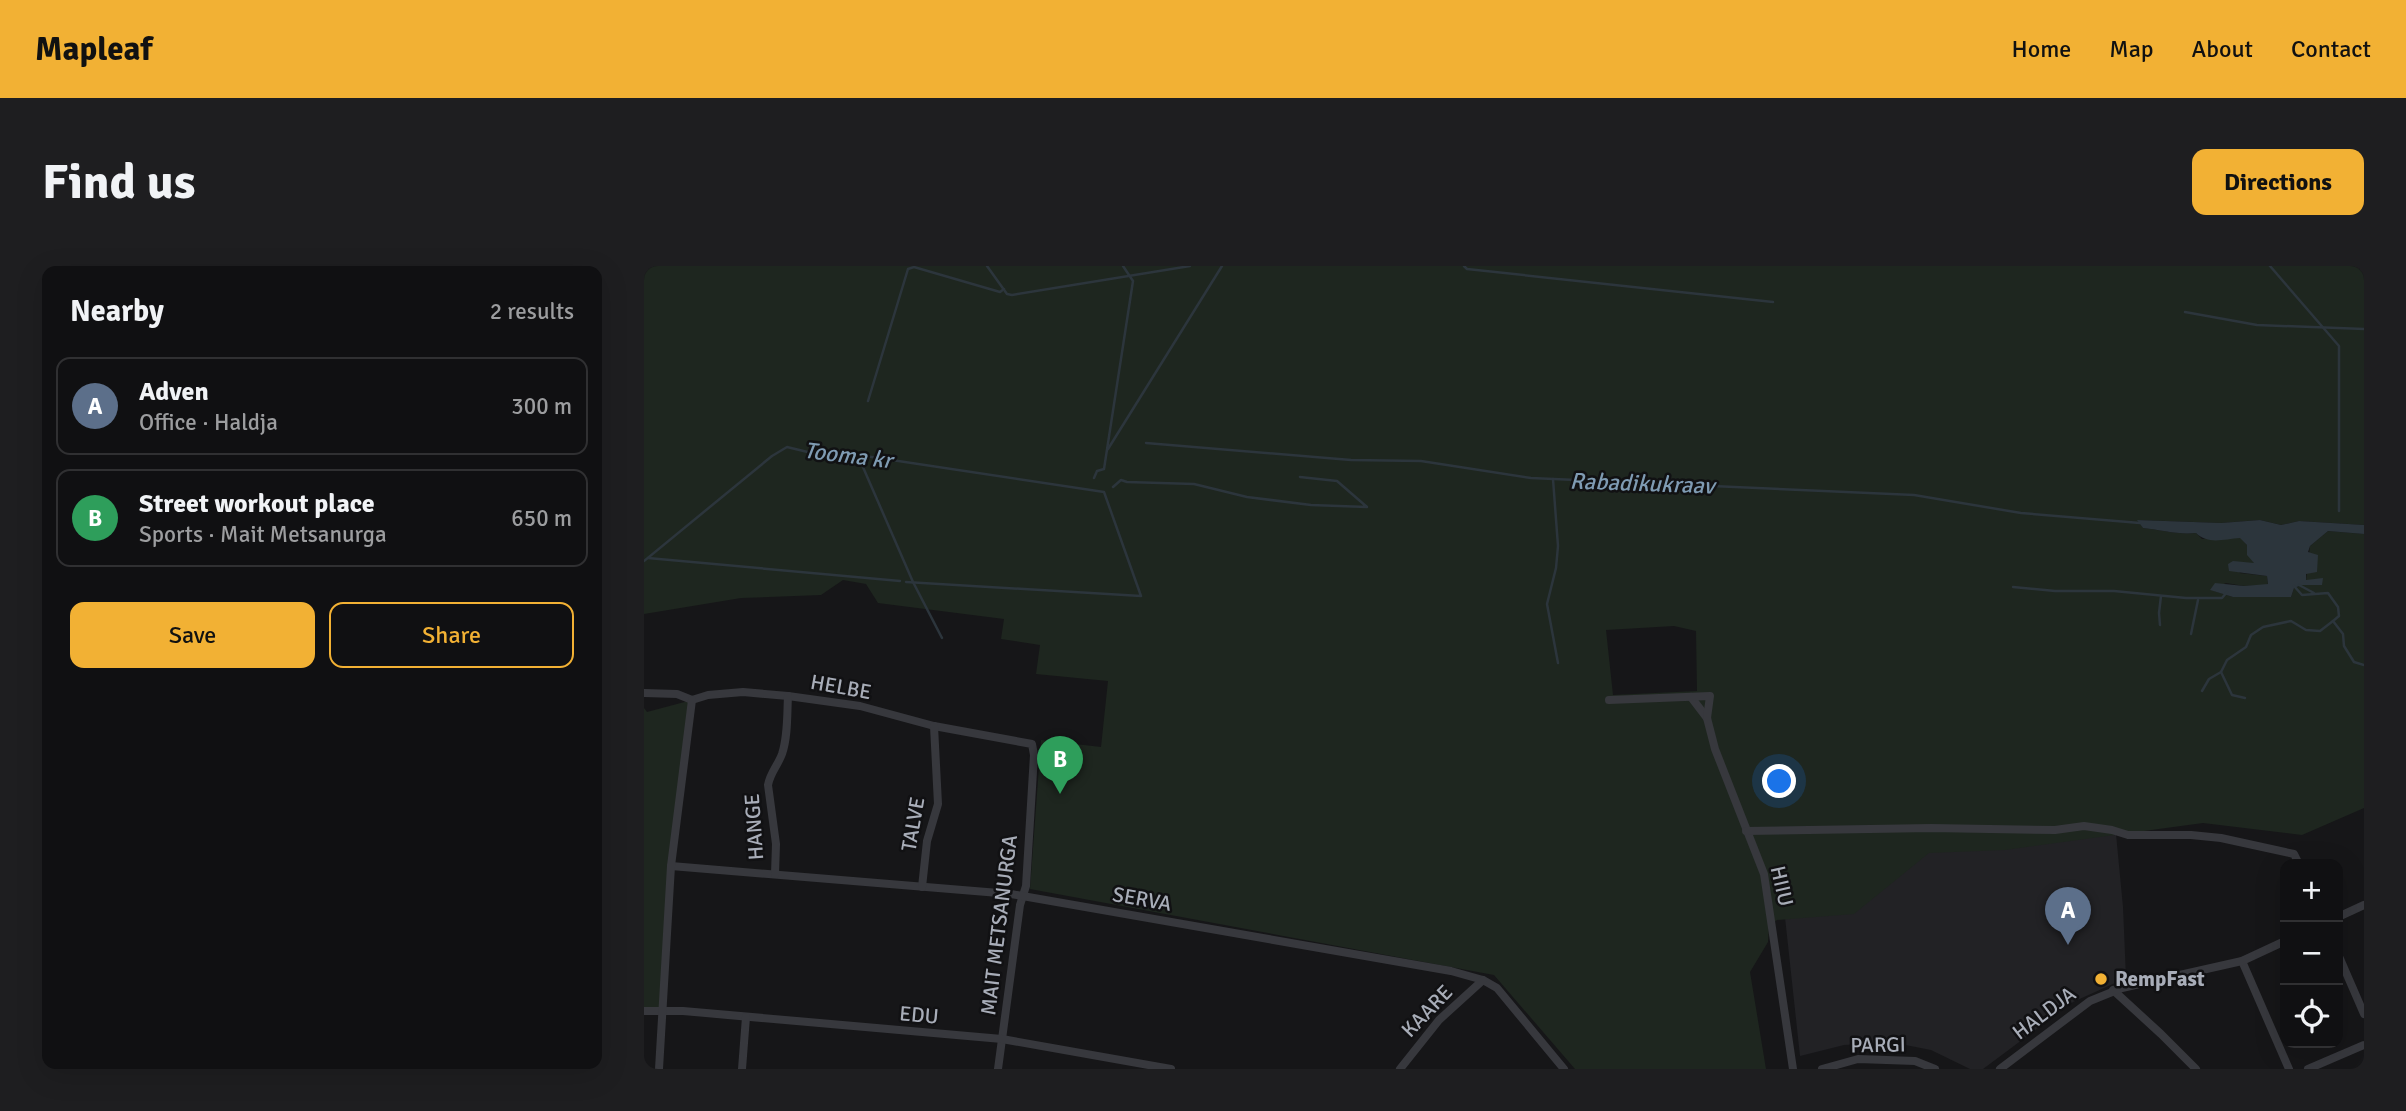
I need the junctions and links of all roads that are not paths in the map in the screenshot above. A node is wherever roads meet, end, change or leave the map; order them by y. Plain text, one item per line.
1 (644, 693) edge
2 (788, 696) junction
3 (1690, 697) junction
4 (692, 699) junction
5 (1609, 700) dead end
6 (1707, 718) junction
7 (934, 726) junction
8 (1032, 744) joint
9 (1746, 831) junction
10 (2296, 859) edge
11 (671, 866) junction
12 (775, 874) junction
13 (922, 887) junction
14 (1023, 896) junction
15 (2364, 905) edge
16 (2343, 915) edge
17 (2280, 943) edge
18 (2242, 961) junction
19 (2343, 966) edge
20 (1483, 981) junction
21 (2113, 990) junction
22 (644, 1011) edge
23 (662, 1011) junction
24 (2364, 1014) edge
25 (746, 1017) junction
26 (1002, 1039) junction
27 (2364, 1045) edge
28 (659, 1069) edge
29 (742, 1069) edge
30 (999, 1069) edge
31 (1171, 1069) edge
32 (1400, 1069) edge
33 (1564, 1069) edge
34 (1793, 1069) edge
35 (1822, 1069) edge
36 (1935, 1069) edge
37 (2000, 1069) edge
38 (2196, 1069) edge
39 (2290, 1069) edge
40 (2308, 1069) edge

1 - 4 street, HELBE
2 - 4 street, HELBE
2 - 7 street, HELBE
2 - 12 street, HANGE
3 - 5 street
3 - 6 street, HIIU
3 - 6 street, HIIU
4 - 11 street
6 - 9 street, HIIU
7 - 8 street, HELBE
7 - 13 street, TALVE
8 - 14 street, MAIT METSANURGA
9 - 10 street
9 - 34 street, HIIU
11 - 12 street, SERVA
11 - 23 street
12 - 13 street, SERVA
13 - 14 street, SERVA
14 - 20 street, SERVA
14 - 26 street, MAIT METSANURGA
15 - 16 street
17 - 18 street, HALDJA
18 - 21 street, HALDJA
18 - 39 street
19 - 24 street
20 - 32 street, KAARE
20 - 33 street, SERVA
21 - 37 street, HALDJA
21 - 38 street
22 - 23 street, EDU
23 - 25 street, EDU
23 - 28 street
25 - 26 street, EDU
25 - 29 street
26 - 30 street, MAIT METSANURGA
26 - 31 street, EDU
27 - 40 street
35 - 36 street, PARGI

